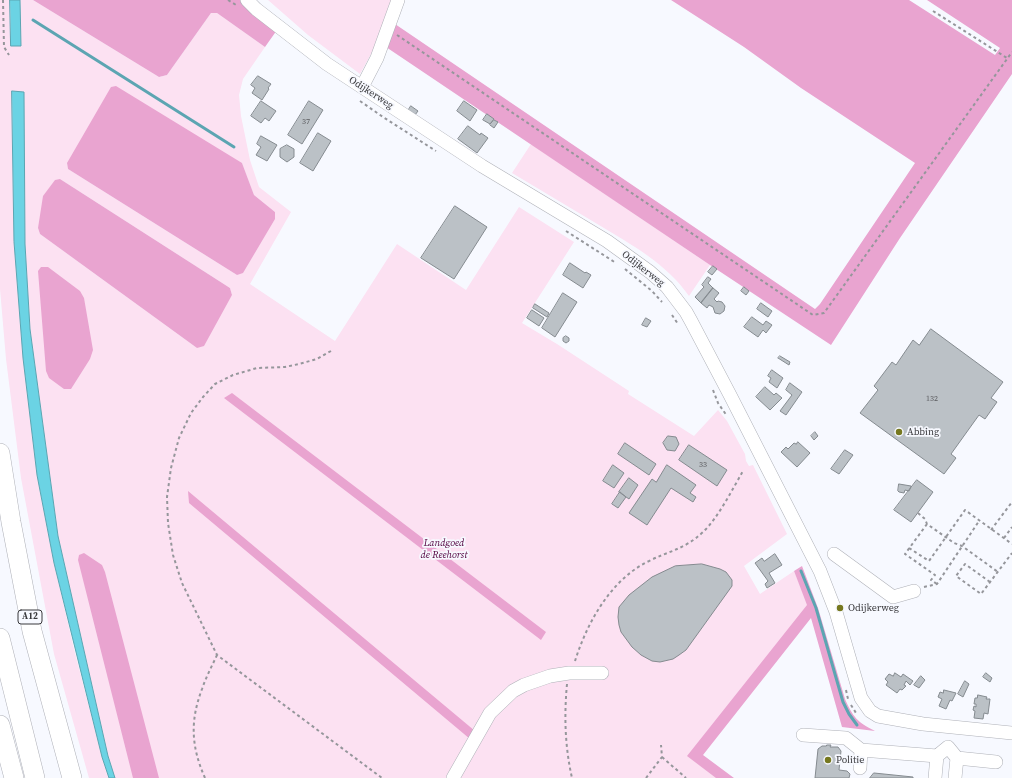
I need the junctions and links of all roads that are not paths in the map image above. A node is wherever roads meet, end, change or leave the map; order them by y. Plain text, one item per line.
1 (247, 0) edge
2 (398, 0) edge
3 (359, 92) junction
4 (0, 453) edge
5 (834, 554) dead end
6 (914, 591) road end
7 (0, 638) edge
8 (602, 673) dead end
9 (0, 726) edge
10 (951, 726) junction
11 (1012, 733) edge
12 (803, 735) dead end
13 (948, 747) junction
14 (861, 750) junction
15 (936, 756) junction
16 (957, 758) junction
17 (996, 762) dead end
18 (860, 768) dead end
19 (14, 778) edge
20 (36, 778) edge
21 (72, 778) edge
22 (453, 778) edge
23 (935, 778) edge
24 (956, 778) edge

1 - 3 street, Odijkerweg
2 - 3 street
3 - 10 street, Odijkerweg
4 - 21 highway, A12
5 - 6 street
7 - 20 highway
8 - 22 street
9 - 19 highway
10 - 11 street, Odijkerweg
10 - 13 street
12 - 14 street
13 - 15 street
13 - 16 street
14 - 15 street
14 - 18 street
15 - 23 street
16 - 17 street
16 - 24 street

